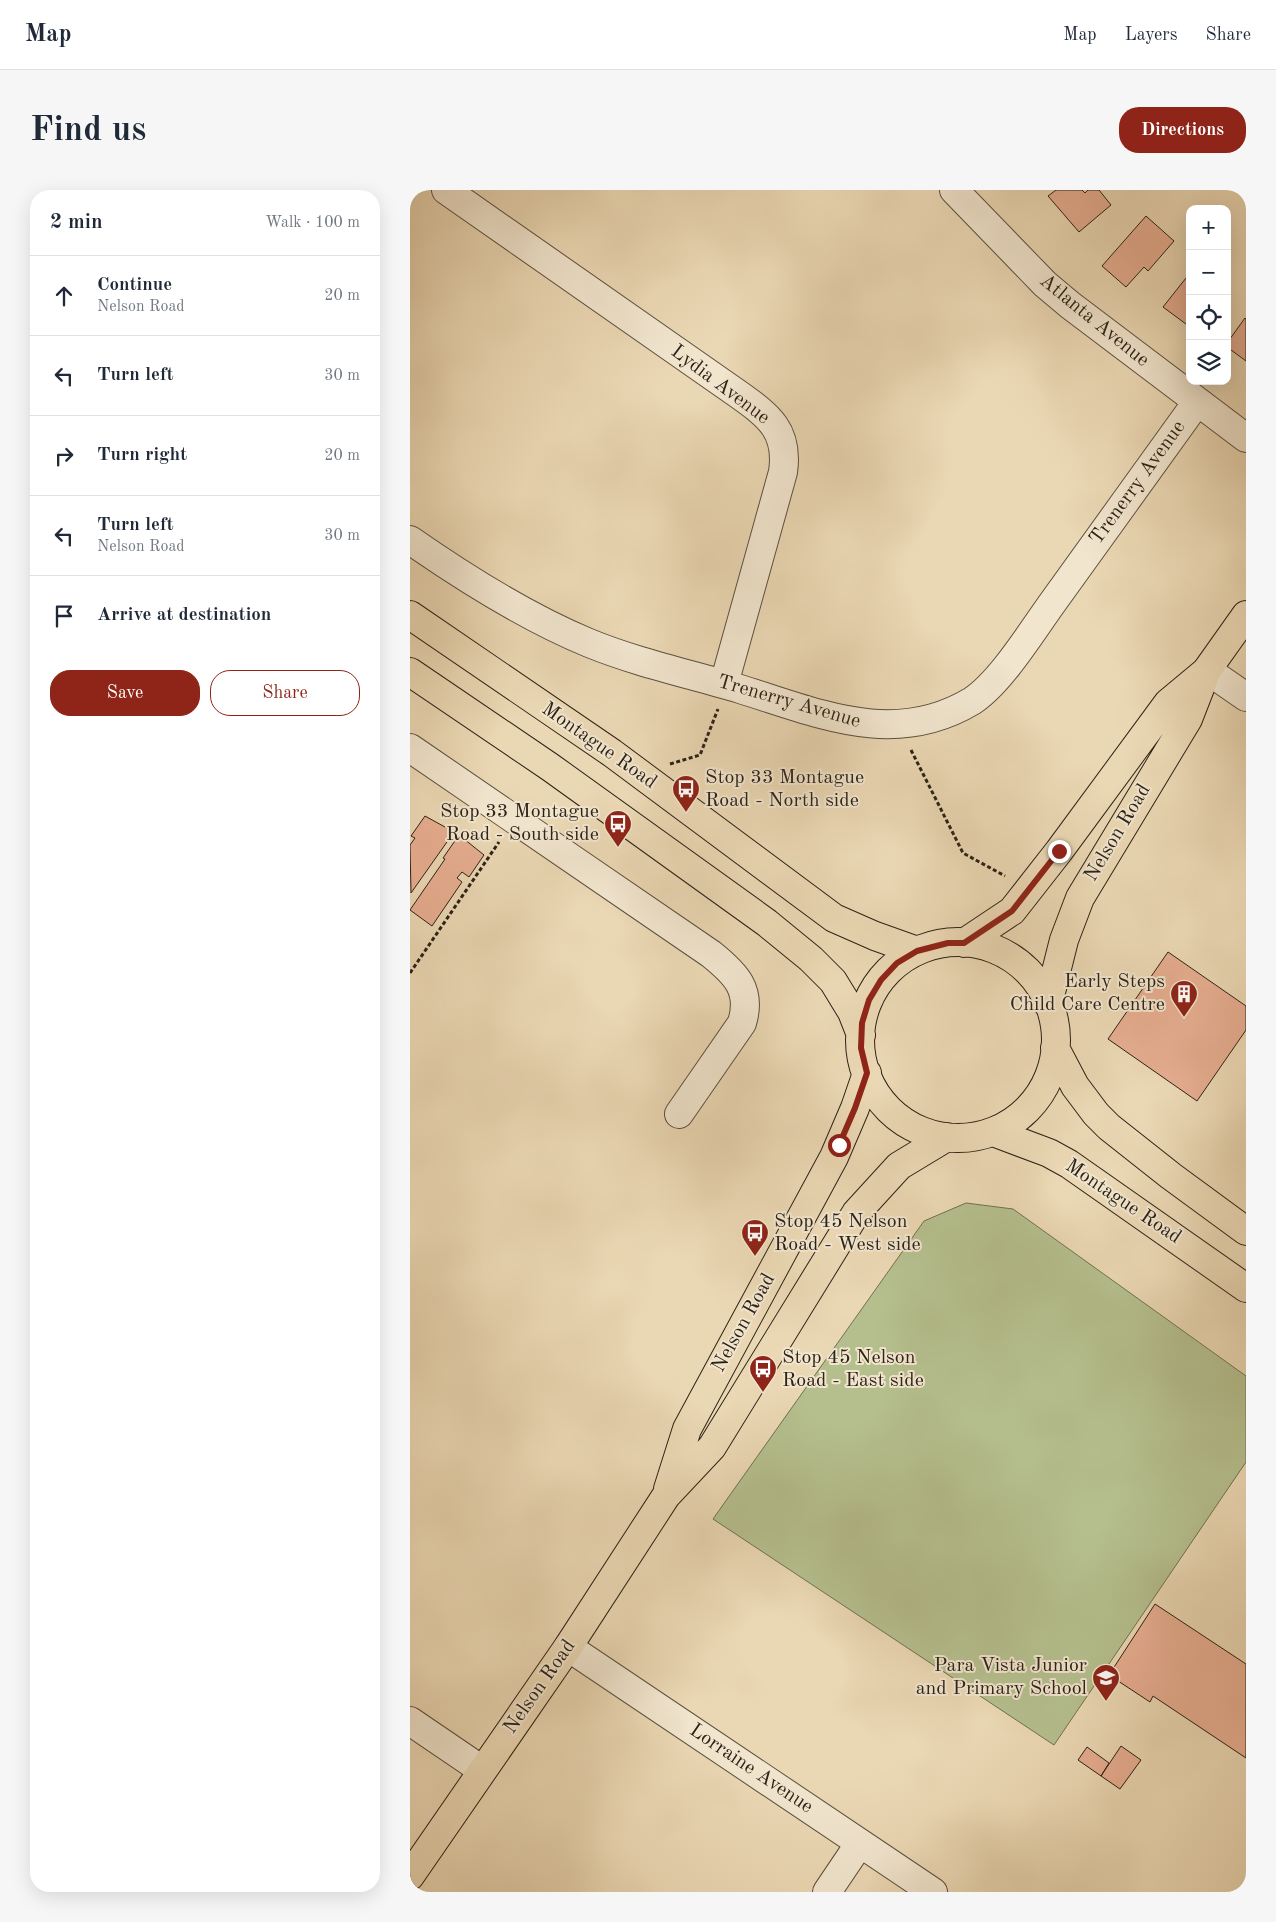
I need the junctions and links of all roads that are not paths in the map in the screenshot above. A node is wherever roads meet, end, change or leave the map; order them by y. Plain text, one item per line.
1 (446, 190) edge
2 (954, 190) edge
3 (1196, 402) junction
4 (1246, 438) edge
5 (410, 540) edge
6 (410, 615) edge
7 (1246, 615) edge
8 (1207, 670) junction
9 (410, 672) edge
10 (724, 684) junction
11 (1246, 697) edge
12 (410, 748) edge
13 (964, 943) junction
14 (917, 951) junction
15 (1048, 1004) junction
16 (861, 1035) junction
17 (1055, 1048) junction
18 (867, 1073) junction
19 (679, 1114) dead end
20 (993, 1132) junction
21 (946, 1137) junction
22 (1246, 1230) edge
23 (1246, 1288) edge
24 (666, 1496) junction
25 (568, 1647) junction
26 (410, 1721) edge
27 (482, 1770) junction
28 (860, 1843) junction
29 (410, 1876) edge
30 (827, 1892) edge
31 (933, 1892) edge

1 - 10 street, Lydia Avenue
2 - 3 street, Atlanta Avenue
3 - 4 street, Atlanta Avenue
3 - 10 street, Trenerry Avenue
5 - 10 street, Trenerry Avenue
6 - 14 main road, Montague Road
7 - 8 main road, Nelson Road
8 - 11 street
8 - 13 main road, Nelson Road
8 - 15 main road, Nelson Road
9 - 16 main road
12 - 19 street
13 - 14 main road
13 - 15 main road
14 - 16 main road
15 - 17 main road
16 - 18 main road
17 - 20 main road
17 - 22 main road
18 - 21 main road
18 - 24 main road, Nelson Road
20 - 21 main road
20 - 23 main road, Montague Road
21 - 24 main road, Nelson Road
24 - 25 main road, Nelson Road
25 - 27 main road, Nelson Road
25 - 28 street, Lorraine Avenue
26 - 27 street
27 - 29 main road, Nelson Road
28 - 30 street
28 - 31 street, Lorraine Avenue

